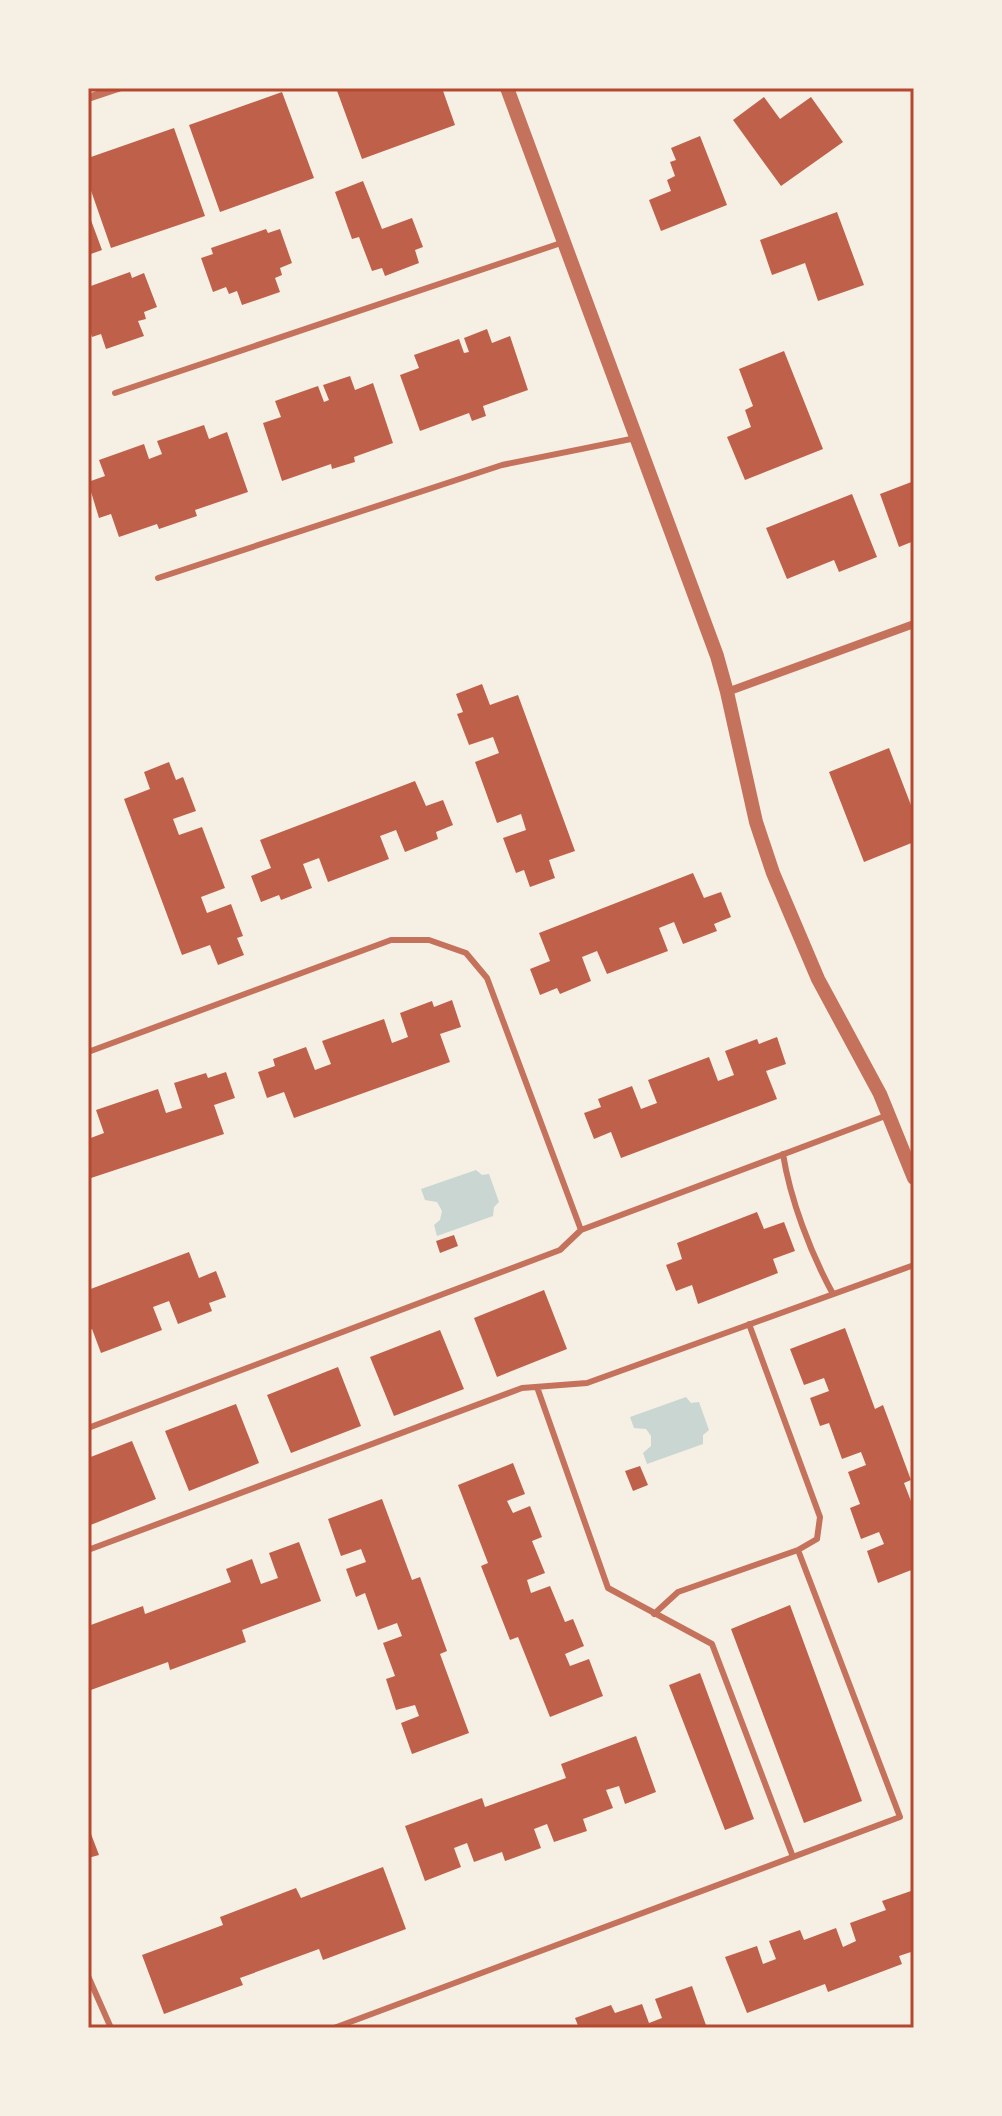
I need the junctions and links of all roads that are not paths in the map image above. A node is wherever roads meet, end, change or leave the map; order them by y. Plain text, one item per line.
1 (118, 88) edge
2 (507, 88) edge
3 (88, 98) edge
4 (564, 242) junction
5 (115, 393) dead end
6 (636, 438) junction
7 (158, 578) dead end
8 (914, 624) edge
9 (727, 692) junction
10 (88, 1052) edge
11 (888, 1115) junction
12 (783, 1154) junction
13 (914, 1178) edge
14 (581, 1230) junction
15 (914, 1265) edge
16 (833, 1294) junction
17 (749, 1324) junction
18 (537, 1387) junction
19 (88, 1428) edge
20 (88, 1550) edge
21 (798, 1550) junction
22 (654, 1614) junction
23 (793, 1857) junction
24 (88, 1976) edge
25 (111, 2028) edge
26 (334, 2028) edge

1 - 3 street
2 - 4 street
4 - 5 lane
4 - 6 street
6 - 7 lane
6 - 9 street
8 - 9 street
9 - 11 street
10 - 14 lane
11 - 12 lane
11 - 13 street
12 - 14 lane
12 - 16 lane
14 - 19 lane
15 - 16 lane
16 - 17 lane
17 - 18 lane
17 - 21 lane
18 - 20 lane
18 - 22 lane
21 - 22 lane
21 - 23 lane
22 - 23 lane
23 - 26 lane
24 - 25 lane

